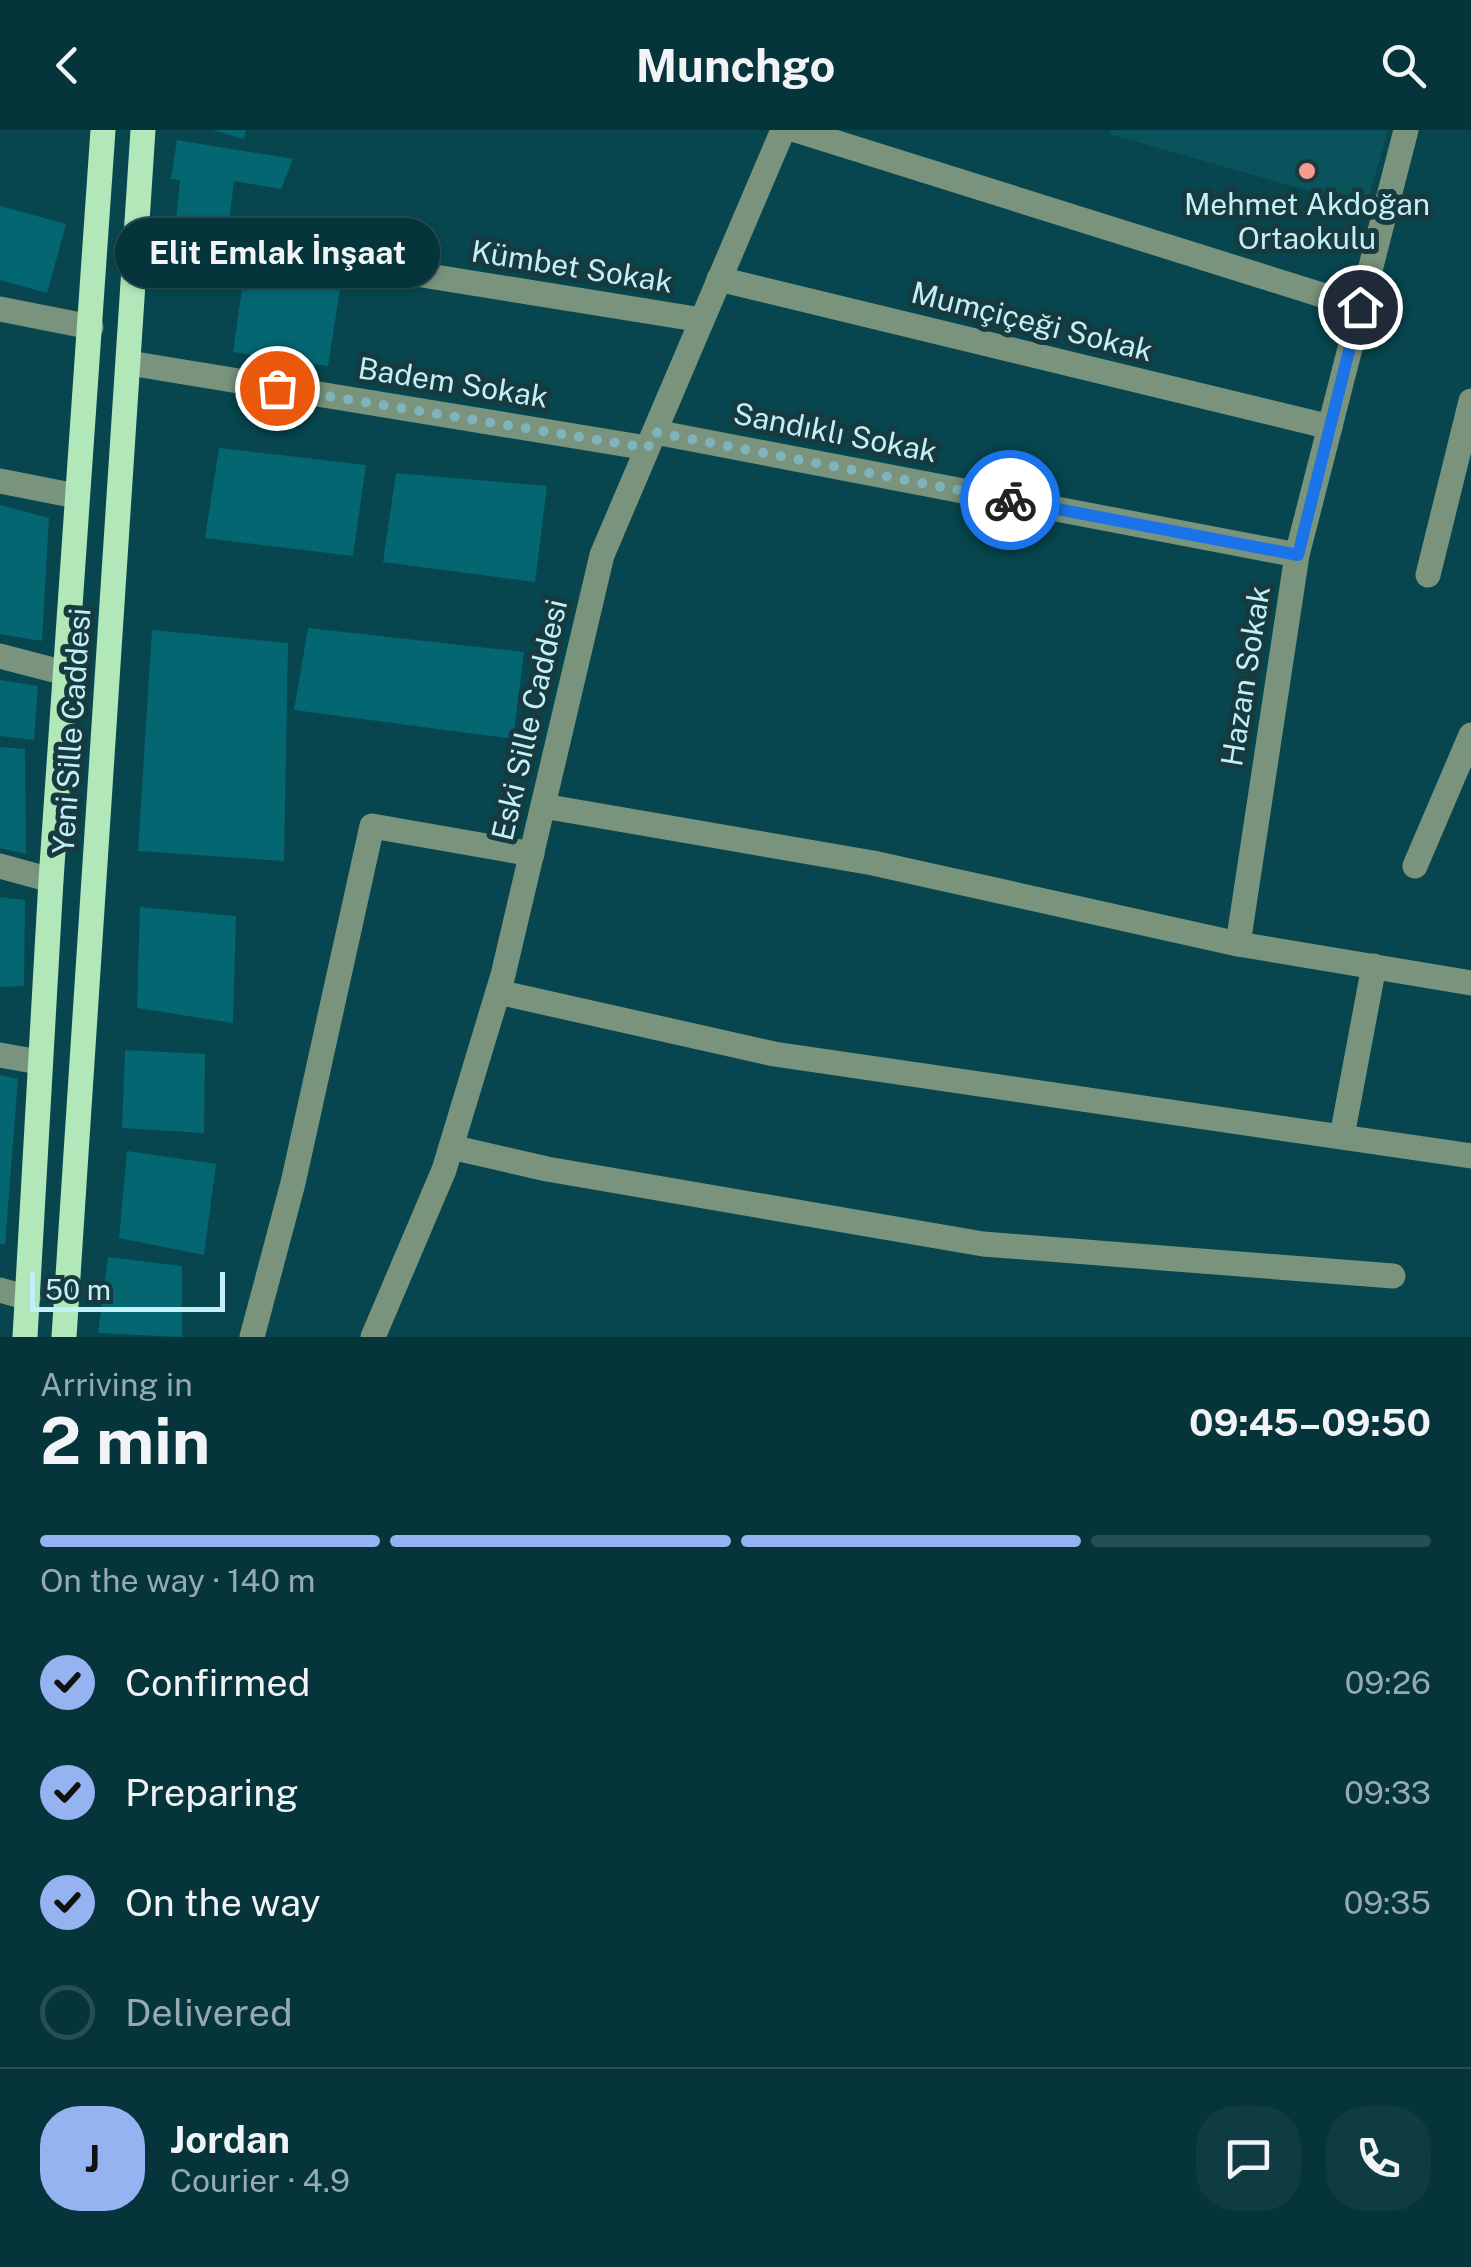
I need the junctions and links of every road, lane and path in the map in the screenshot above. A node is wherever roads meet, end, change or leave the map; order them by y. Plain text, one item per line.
1 (103, 130) edge
2 (143, 130) edge
3 (783, 130) edge
4 (796, 130) edge
5 (1406, 130) edge
6 (137, 230) junction
7 (719, 280) junction
8 (1360, 307) junction
9 (0, 309) edge
10 (702, 320) junction
11 (91, 326) junction
12 (129, 363) junction
13 (1471, 401) edge
14 (1330, 427) junction
15 (651, 440) junction
16 (0, 481) edge
17 (76, 496) junction
18 (1298, 555) junction
19 (1428, 575) dead end
20 (0, 656) edge
21 (65, 673) junction
22 (1471, 735) edge
23 (543, 806) junction
24 (532, 854) junction
25 (0, 866) edge
26 (1415, 866) dead end
27 (51, 880) junction
28 (1238, 944) junction
29 (1374, 966) junction
30 (1471, 983) edge
31 (498, 992) junction
32 (0, 1055) edge
33 (40, 1062) junction
34 (1342, 1136) junction
35 (450, 1147) junction
36 (1471, 1156) edge
37 (1393, 1276) dead end
38 (0, 1290) edge
39 (28, 1298) junction
40 (25, 1337) edge
41 (64, 1337) edge
42 (252, 1337) edge
43 (373, 1337) edge

1 - 11 main road, Yeni Sille Caddesi
2 - 6 main road, Yeni Sille Caddesi
3 - 7 street, Eski Sille Caddesi
4 - 8 street
5 - 8 street, Hazan Sokak
6 - 10 street, Kümbet Sokak
6 - 12 main road, Yeni Sille Caddesi
7 - 10 street, Eski Sille Caddesi
7 - 14 street, Mumçiçeği Sokak
8 - 14 street, Hazan Sokak
9 - 11 street
10 - 15 street, Eski Sille Caddesi
11 - 17 main road, Yeni Sille Caddesi
12 - 15 street, Badem Sokak
12 - 41 main road, Yeni Sille Caddesi
13 - 19 street
14 - 18 street, Hazan Sokak
15 - 18 street, Sandıklı Sokak
15 - 23 street, Eski Sille Caddesi
16 - 17 street
17 - 21 main road, Yeni Sille Caddesi
18 - 28 street, Hazan Sokak
20 - 21 street
21 - 27 main road, Yeni Sille Caddesi
22 - 26 street
23 - 24 street, Eski Sille Caddesi
23 - 28 street
24 - 31 street, Eski Sille Caddesi
24 - 42 street
25 - 27 street
27 - 33 main road, Yeni Sille Caddesi
28 - 29 street
29 - 30 street
29 - 34 street
31 - 34 street
31 - 35 street, Eski Sille Caddesi
32 - 33 street
33 - 39 main road, Yeni Sille Caddesi
34 - 36 street
35 - 37 street
35 - 43 street, Eski Sille Caddesi
38 - 39 street
39 - 40 main road, Yeni Sille Caddesi

